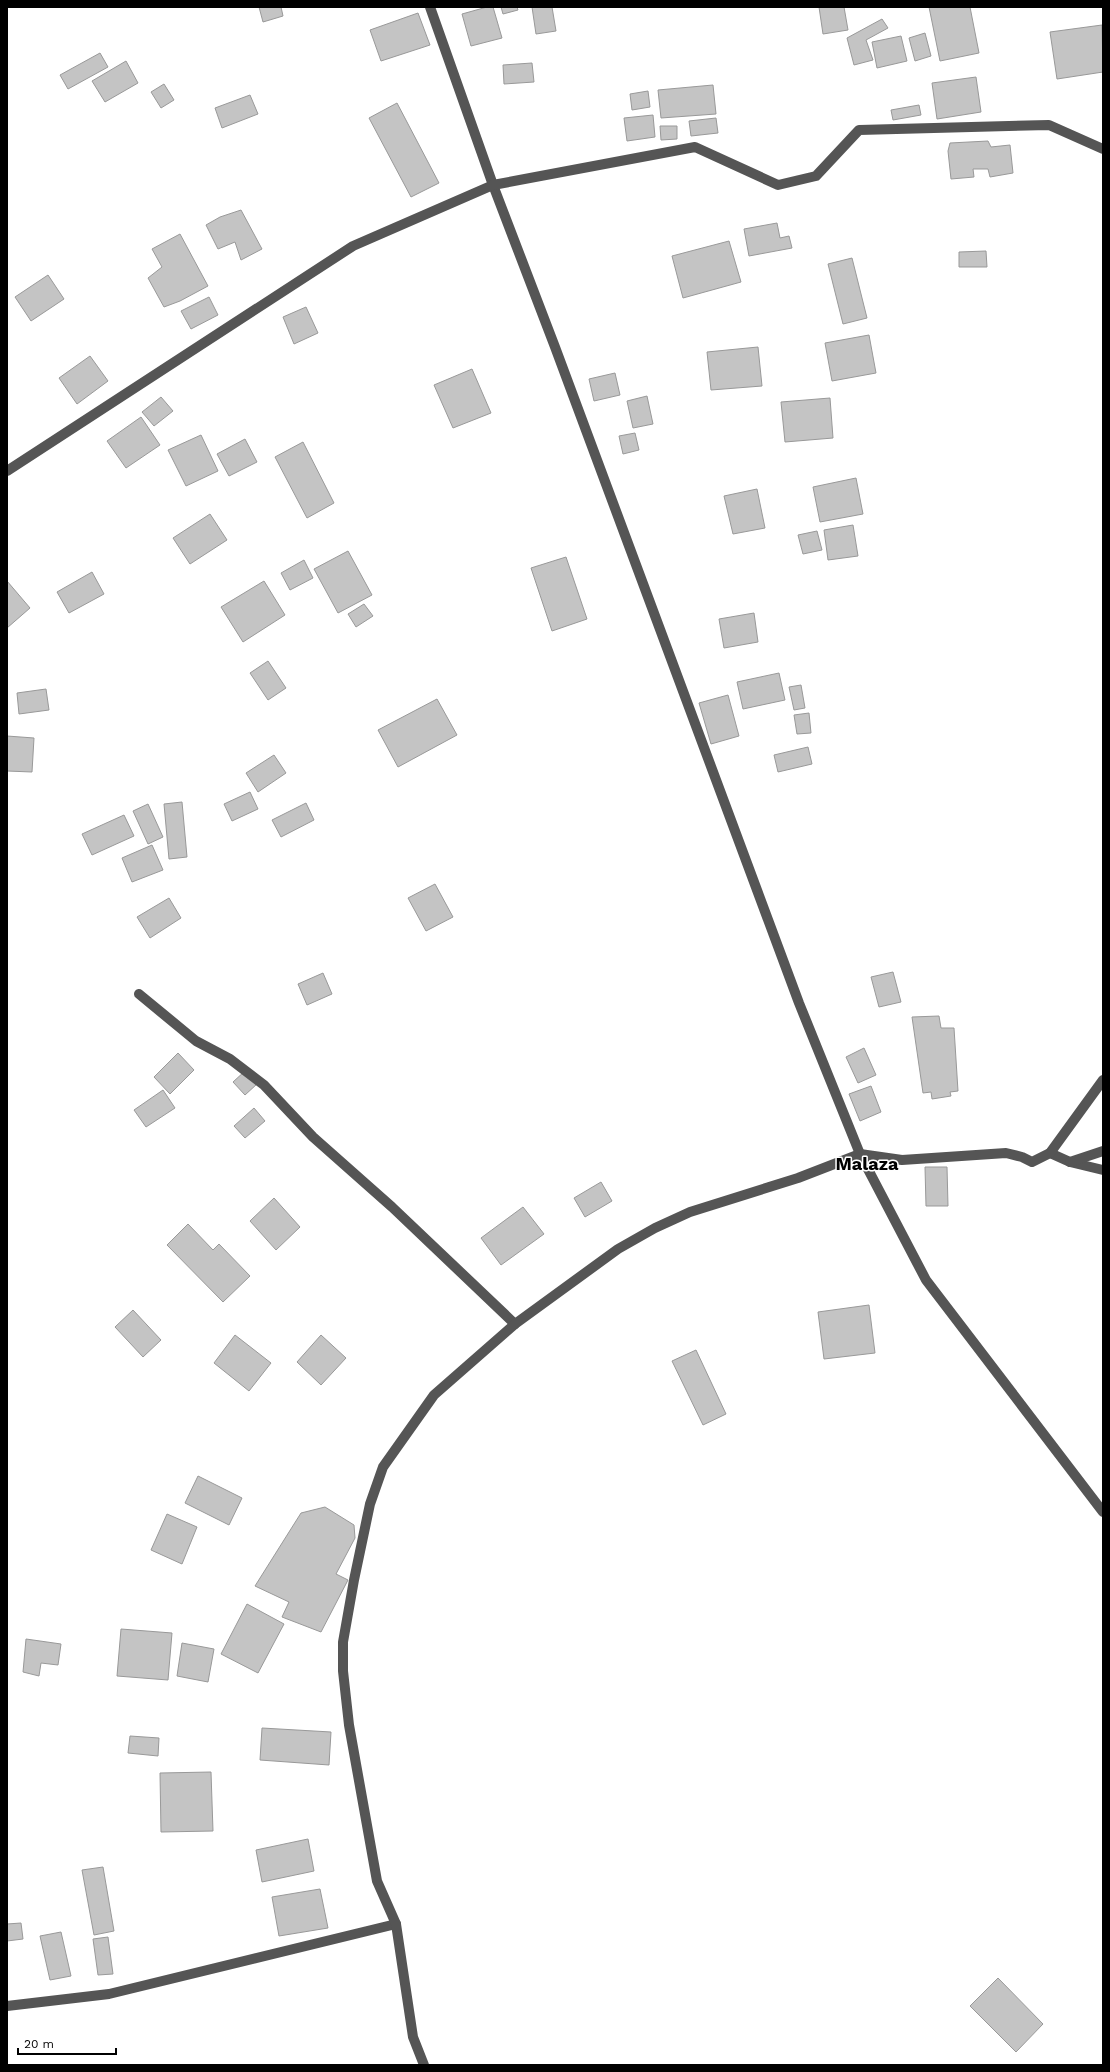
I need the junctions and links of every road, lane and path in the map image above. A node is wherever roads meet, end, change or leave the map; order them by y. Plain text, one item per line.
1 (430, 7) edge
2 (1103, 149) edge
3 (493, 185) junction
4 (7, 471) edge
5 (139, 994) dead end
6 (1103, 1080) edge
7 (1103, 1151) edge
8 (1050, 1153) junction
9 (860, 1154) junction
10 (1070, 1162) junction
11 (1103, 1170) edge
12 (515, 1324) junction
13 (1103, 1512) edge
14 (396, 1924) junction
15 (7, 2006) edge
16 (424, 2065) edge

1 - 3 street
2 - 3 street
3 - 4 street
3 - 9 street
5 - 12 street
6 - 8 street
7 - 10 street
8 - 9 street
8 - 10 street
9 - 12 street
9 - 13 street
10 - 11 street
12 - 14 street
14 - 15 street
14 - 16 street

